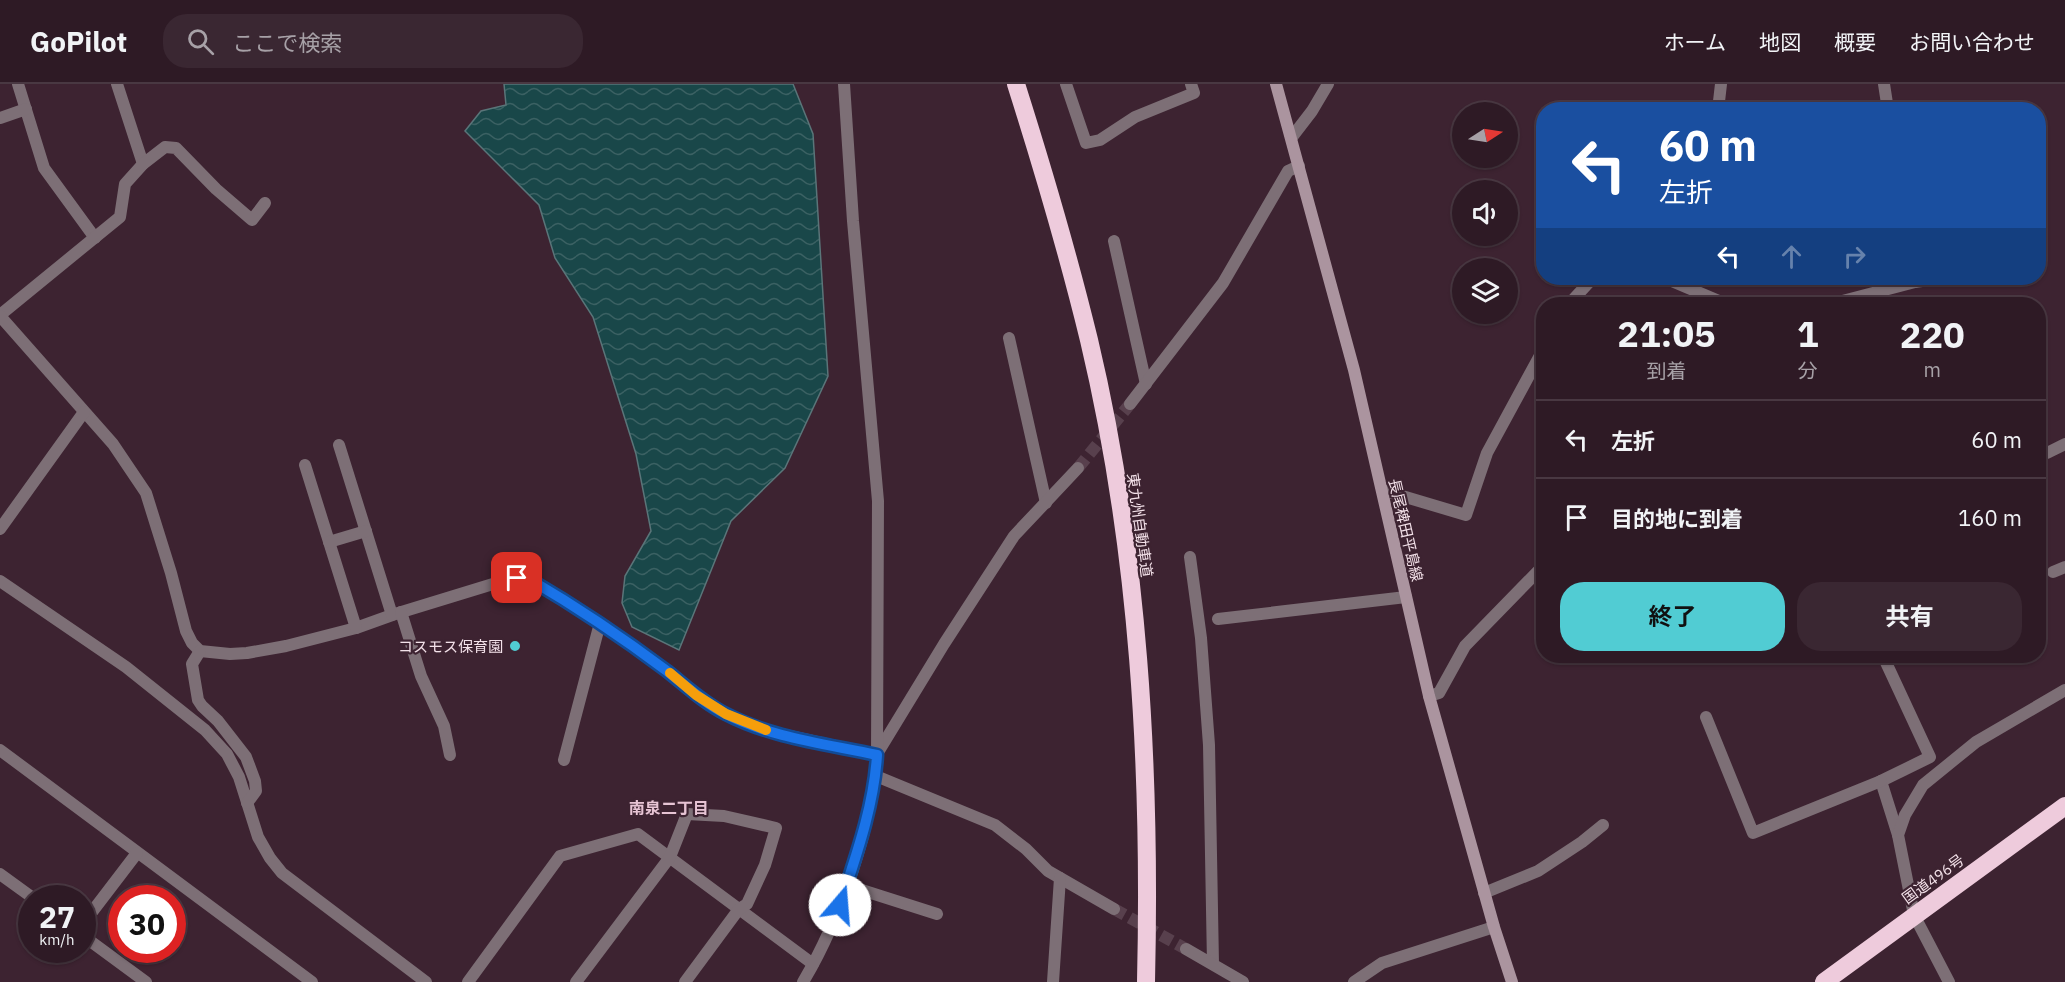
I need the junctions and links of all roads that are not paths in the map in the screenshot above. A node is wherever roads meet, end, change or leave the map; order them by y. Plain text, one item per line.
1 (18, 84) edge
2 (117, 84) edge
3 (844, 84) edge
4 (1016, 84) edge
5 (1066, 84) edge
6 (1191, 84) edge
7 (1276, 84) edge
8 (1328, 84) edge
9 (1721, 84) edge
10 (1884, 84) edge
11 (1719, 102) edge
12 (1887, 102) edge
13 (26, 109) junction
14 (0, 118) edge
15 (1292, 137) junction
16 (143, 164) junction
17 (1299, 166) junction
18 (265, 203) dead end
19 (95, 238) junction
20 (1114, 241) dead end
21 (1587, 285) edge
22 (1681, 285) edge
23 (1897, 285) edge
24 (1575, 297) edge
25 (1709, 297) edge
26 (1855, 297) edge
27 (0, 315) edge
28 (1009, 338) dead end
29 (1536, 363) edge
30 (1146, 384) junction
31 (1130, 404) tunnel mouth
32 (84, 412) junction
33 (2065, 444) edge
34 (339, 445) dead end
35 (2047, 453) dead end
36 (305, 465) dead end
37 (1078, 468) tunnel mouth
38 (1382, 490) junction
39 (1046, 503) junction
40 (0, 529) edge
41 (366, 531) junction
42 (329, 542) junction
43 (1190, 557) dead end
44 (1536, 573) edge
45 (0, 581) edge
46 (1406, 597) junction
47 (396, 614) junction
48 (1218, 619) dead end
49 (600, 623) junction
50 (356, 628) junction
51 (200, 651) junction
52 (1886, 663) edge
53 (2065, 690) edge
54 (1429, 696) junction
55 (1706, 717) dead end
56 (0, 750) edge
57 (450, 755) dead end
58 (877, 755) junction
59 (564, 760) dead end
60 (876, 776) junction
61 (1881, 781) junction
62 (247, 803) junction
63 (2063, 810) edge
64 (1603, 825) dead end
65 (1898, 835) junction
66 (137, 853) junction
67 (670, 858) junction
68 (0, 874) edge
69 (1060, 878) junction
70 (846, 885) junction
71 (18, 887) edge
72 (1484, 893) junction
73 (96, 907) edge
74 (740, 909) junction
75 (1114, 909) tunnel mouth
76 (937, 914) dead end
77 (1914, 915) junction
78 (1494, 927) junction
79 (96, 945) edge
80 (1186, 949) tunnel mouth
81 (813, 964) junction
82 (1213, 964) junction
83 (806, 981) edge
84 (146, 982) edge
85 (312, 982) edge
86 (426, 982) edge
87 (469, 982) edge
88 (576, 982) edge
89 (684, 982) edge
90 (1053, 982) edge
91 (1146, 982) edge
92 (1243, 982) edge
93 (1353, 982) edge
94 (1512, 982) edge
95 (1824, 982) edge
96 (1948, 982) edge

1 - 13 street
2 - 16 street
3 - 58 street
4 - 91 highway, 東九州自動車道
5 - 6 street
7 - 15 main road, 長尾稗田平島線
8 - 15 street
9 - 11 street
10 - 12 street
13 - 14 street
13 - 19 street
15 - 17 main road, 長尾稗田平島線
16 - 18 street
16 - 19 street
17 - 30 street
17 - 38 main road, 長尾稗田平島線
19 - 27 street
20 - 30 street
21 - 24 street
22 - 25 street
23 - 26 street
27 - 32 street
28 - 39 street
29 - 38 street
30 - 31 street
32 - 40 street
32 - 51 street
33 - 35 street
34 - 41 street
36 - 42 street
37 - 39 street
38 - 46 main road, 長尾稗田平島線
39 - 58 street
41 - 42 street
41 - 47 street
42 - 50 street
43 - 82 street
44 - 54 street
45 - 62 street
46 - 48 street
46 - 54 main road, 長尾稗田平島線
47 - 49 street
47 - 50 street
47 - 57 street
49 - 58 street
49 - 59 street
50 - 51 street
51 - 62 street
52 - 61 street
53 - 65 street
54 - 72 main road, 長尾稗田平島線
55 - 61 street
56 - 66 street
58 - 60 street
60 - 69 street
60 - 70 street
61 - 65 street
62 - 86 street
63 - 77 highway, 国道496号
64 - 72 street
65 - 77 street
66 - 73 street
66 - 85 street
67 - 74 street
67 - 74 street
67 - 87 street
67 - 88 street
68 - 71 street
69 - 75 street
69 - 90 street
70 - 76 street
70 - 81 street
72 - 78 main road, 長尾稗田平島線
74 - 81 street
74 - 89 street
77 - 95 highway, 国道496号
77 - 96 street
78 - 93 street
78 - 94 main road, 長尾稗田平島線
79 - 84 street
80 - 82 street
81 - 83 street
82 - 92 street

